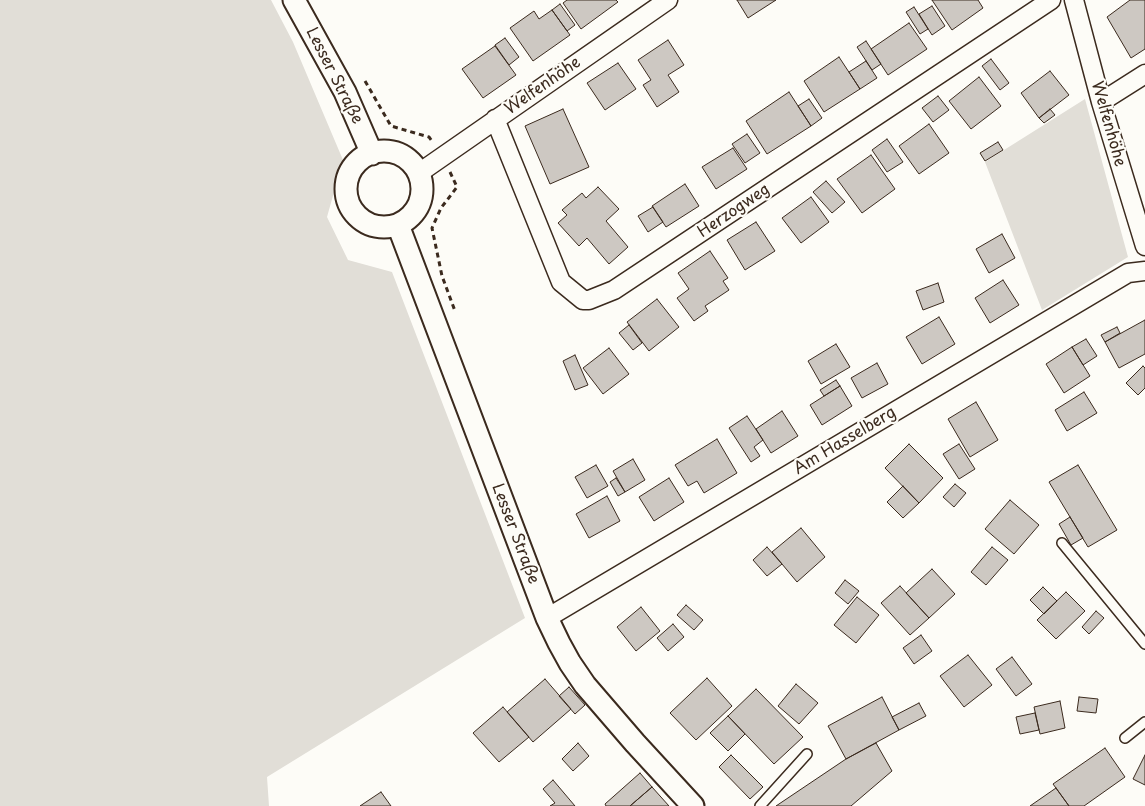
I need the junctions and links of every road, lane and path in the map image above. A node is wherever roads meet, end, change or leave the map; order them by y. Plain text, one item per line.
1 (294, 0) edge
2 (668, 0) edge
3 (1051, 0) edge
4 (1074, 0) edge
5 (1145, 74) edge
6 (363, 77) dead end
7 (1101, 102) junction
8 (495, 119) junction
9 (372, 154) junction
10 (443, 157) junction
11 (419, 173) junction
12 (398, 225) junction
13 (1145, 246) edge
14 (1145, 270) edge
15 (458, 319) dead end
16 (1062, 543) dead end
17 (547, 618) junction
18 (1145, 644) edge
19 (1145, 722) edge
20 (1125, 738) dead end
21 (807, 754) dead end
22 (693, 806) edge
23 (760, 806) edge

1 - 9 street, Lesser Straße
2 - 8 street, Welfenhöhe
3 - 8 street, Herzogweg
4 - 7 street, Welfenhöhe
5 - 7 street
6 - 10 path
7 - 13 street, Welfenhöhe
8 - 10 street, Welfenhöhe
9 - 11 street
9 - 12 street
10 - 11 street, Welfenhöhe
10 - 15 path
11 - 12 street
12 - 17 street, Lesser Straße
14 - 17 street, Am Hasselberg
16 - 18 lane
17 - 22 street, Lesser Straße
19 - 20 lane
21 - 23 lane

